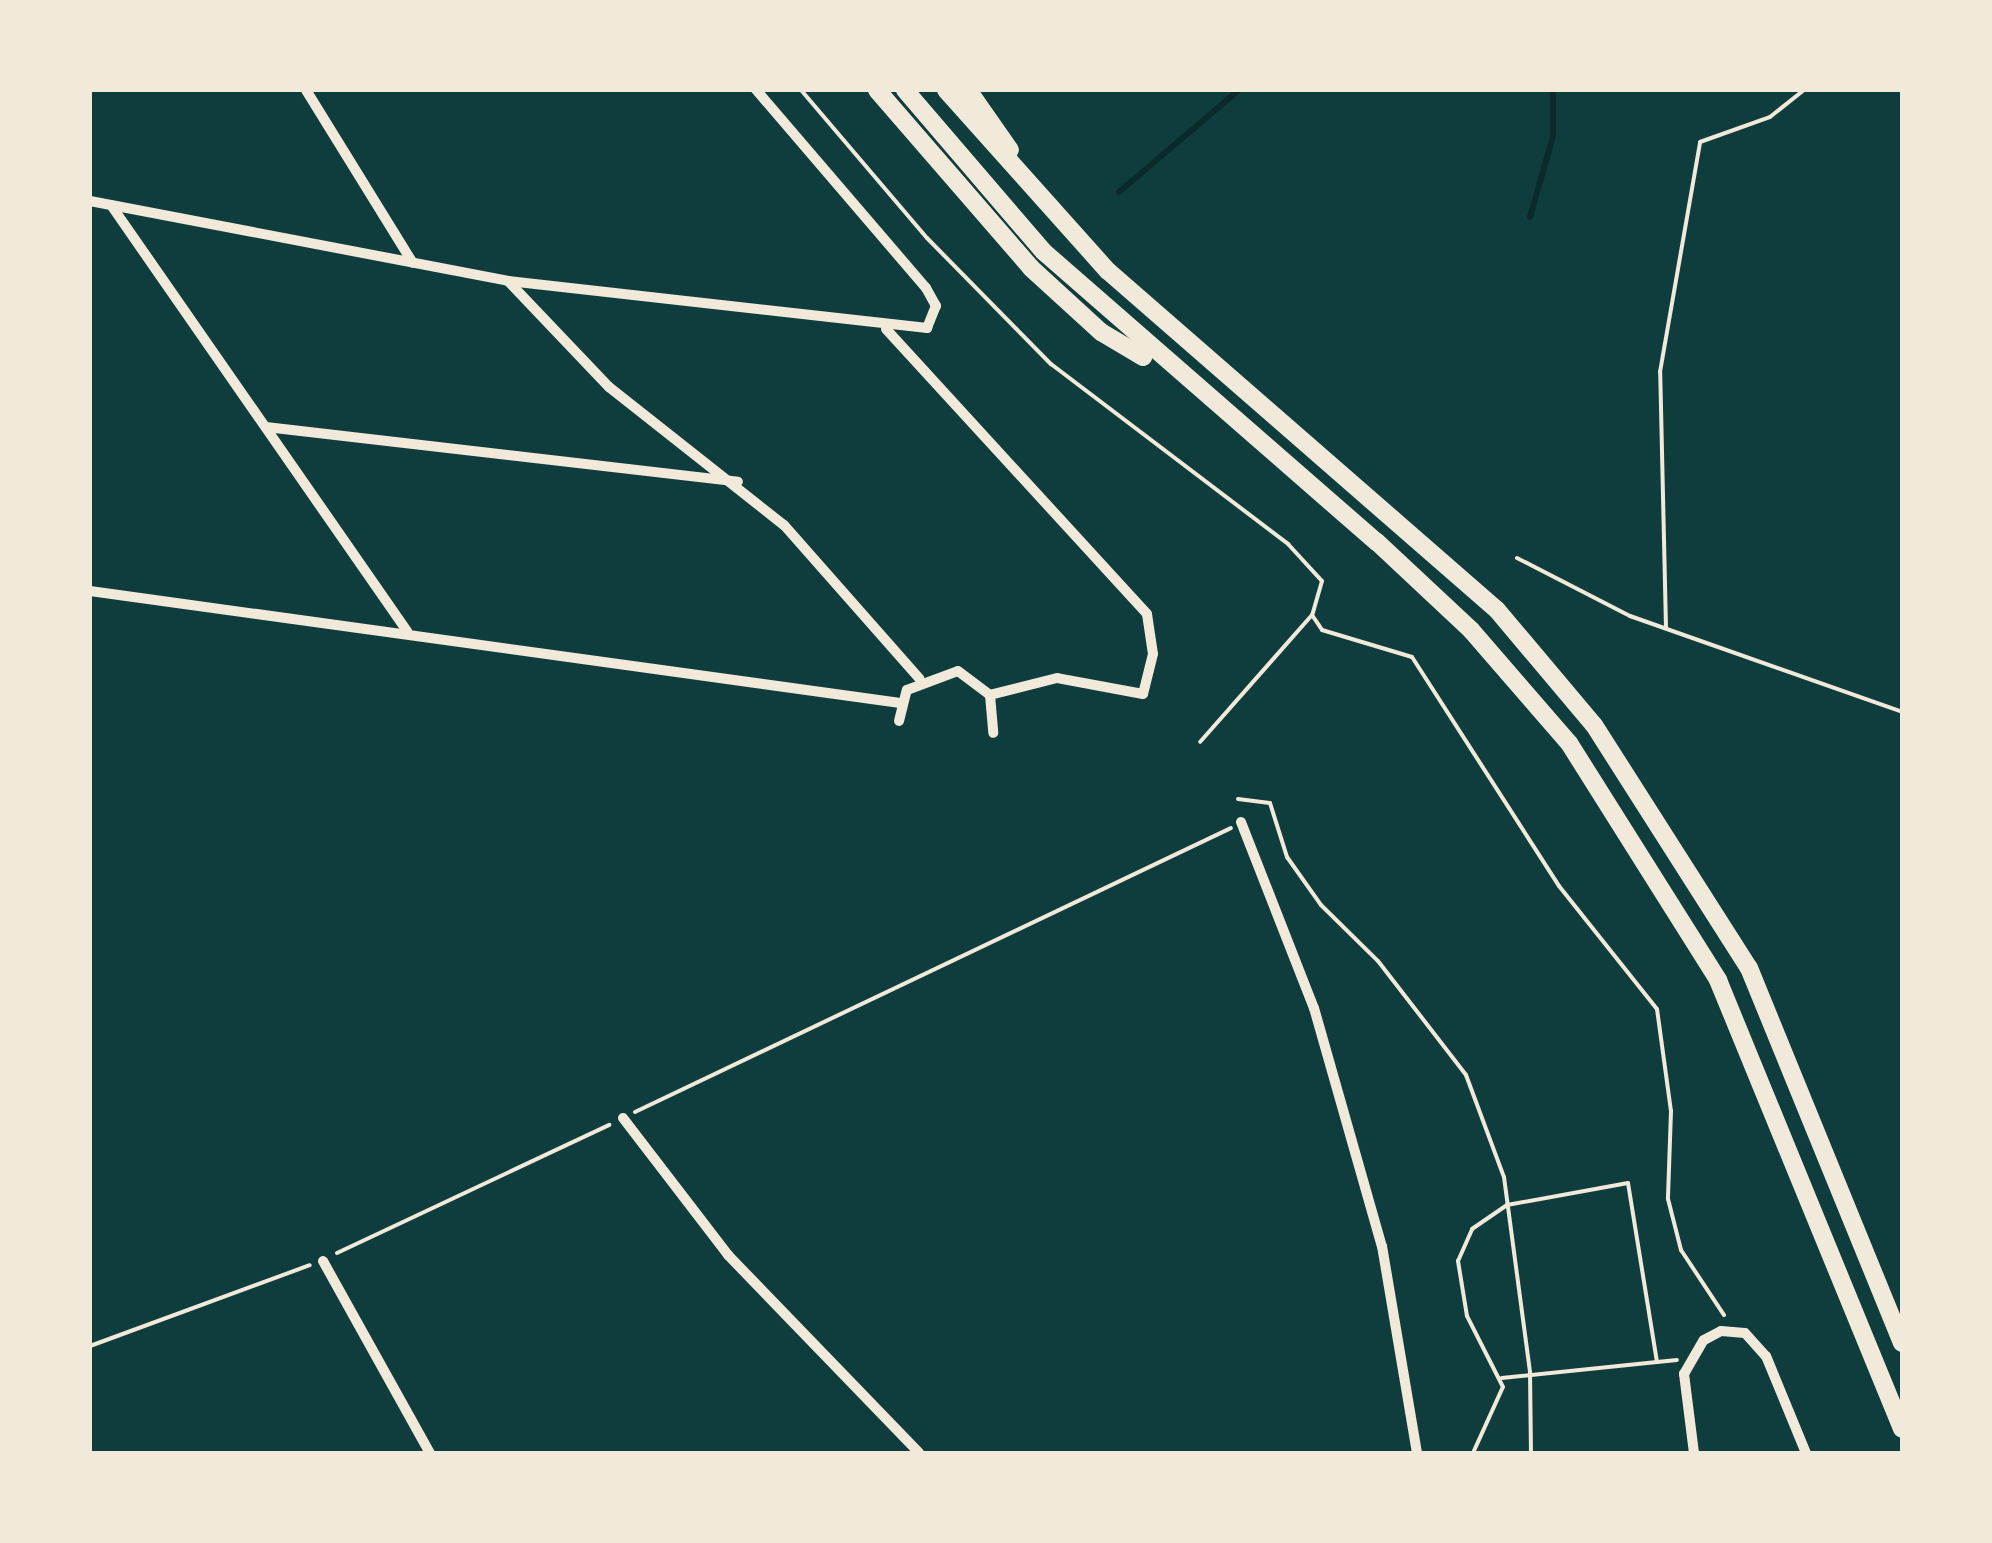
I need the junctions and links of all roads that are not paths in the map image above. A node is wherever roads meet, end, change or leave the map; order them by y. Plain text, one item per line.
1 (756, 90) edge
2 (877, 90) edge
3 (905, 90) edge
4 (946, 90) edge
5 (968, 90) edge
6 (309, 91) edge
7 (90, 202) edge
8 (110, 205) junction
9 (413, 262) junction
10 (1108, 270) junction
11 (508, 281) junction
12 (886, 329) junction
13 (1179, 378) junction
14 (266, 427) junction
15 (739, 482) junction
16 (90, 590) edge
17 (407, 631) junction
18 (920, 678) junction
19 (990, 695) junction
20 (900, 703) junction
21 (899, 721) dead end
22 (992, 733) dead end
23 (1237, 825) road end
24 (622, 1118) road end
25 (323, 1261) road end
26 (1902, 1342) edge
27 (1902, 1429) edge
28 (430, 1453) edge
29 (919, 1453) edge
30 (1417, 1453) edge
31 (1694, 1453) edge
32 (1806, 1453) edge

1 - 12 street
2 - 13 highway
3 - 13 highway
4 - 10 highway
5 - 10 highway
6 - 9 street
7 - 8 street
8 - 9 street
8 - 14 street
9 - 11 street
10 - 26 highway
11 - 12 street
11 - 15 street
12 - 19 street
13 - 27 highway
14 - 15 street
14 - 17 street
15 - 18 street
16 - 17 street
17 - 20 street
18 - 19 street
18 - 20 street
19 - 22 street
20 - 21 street
23 - 30 street
24 - 29 street
25 - 28 street
31 - 32 street

